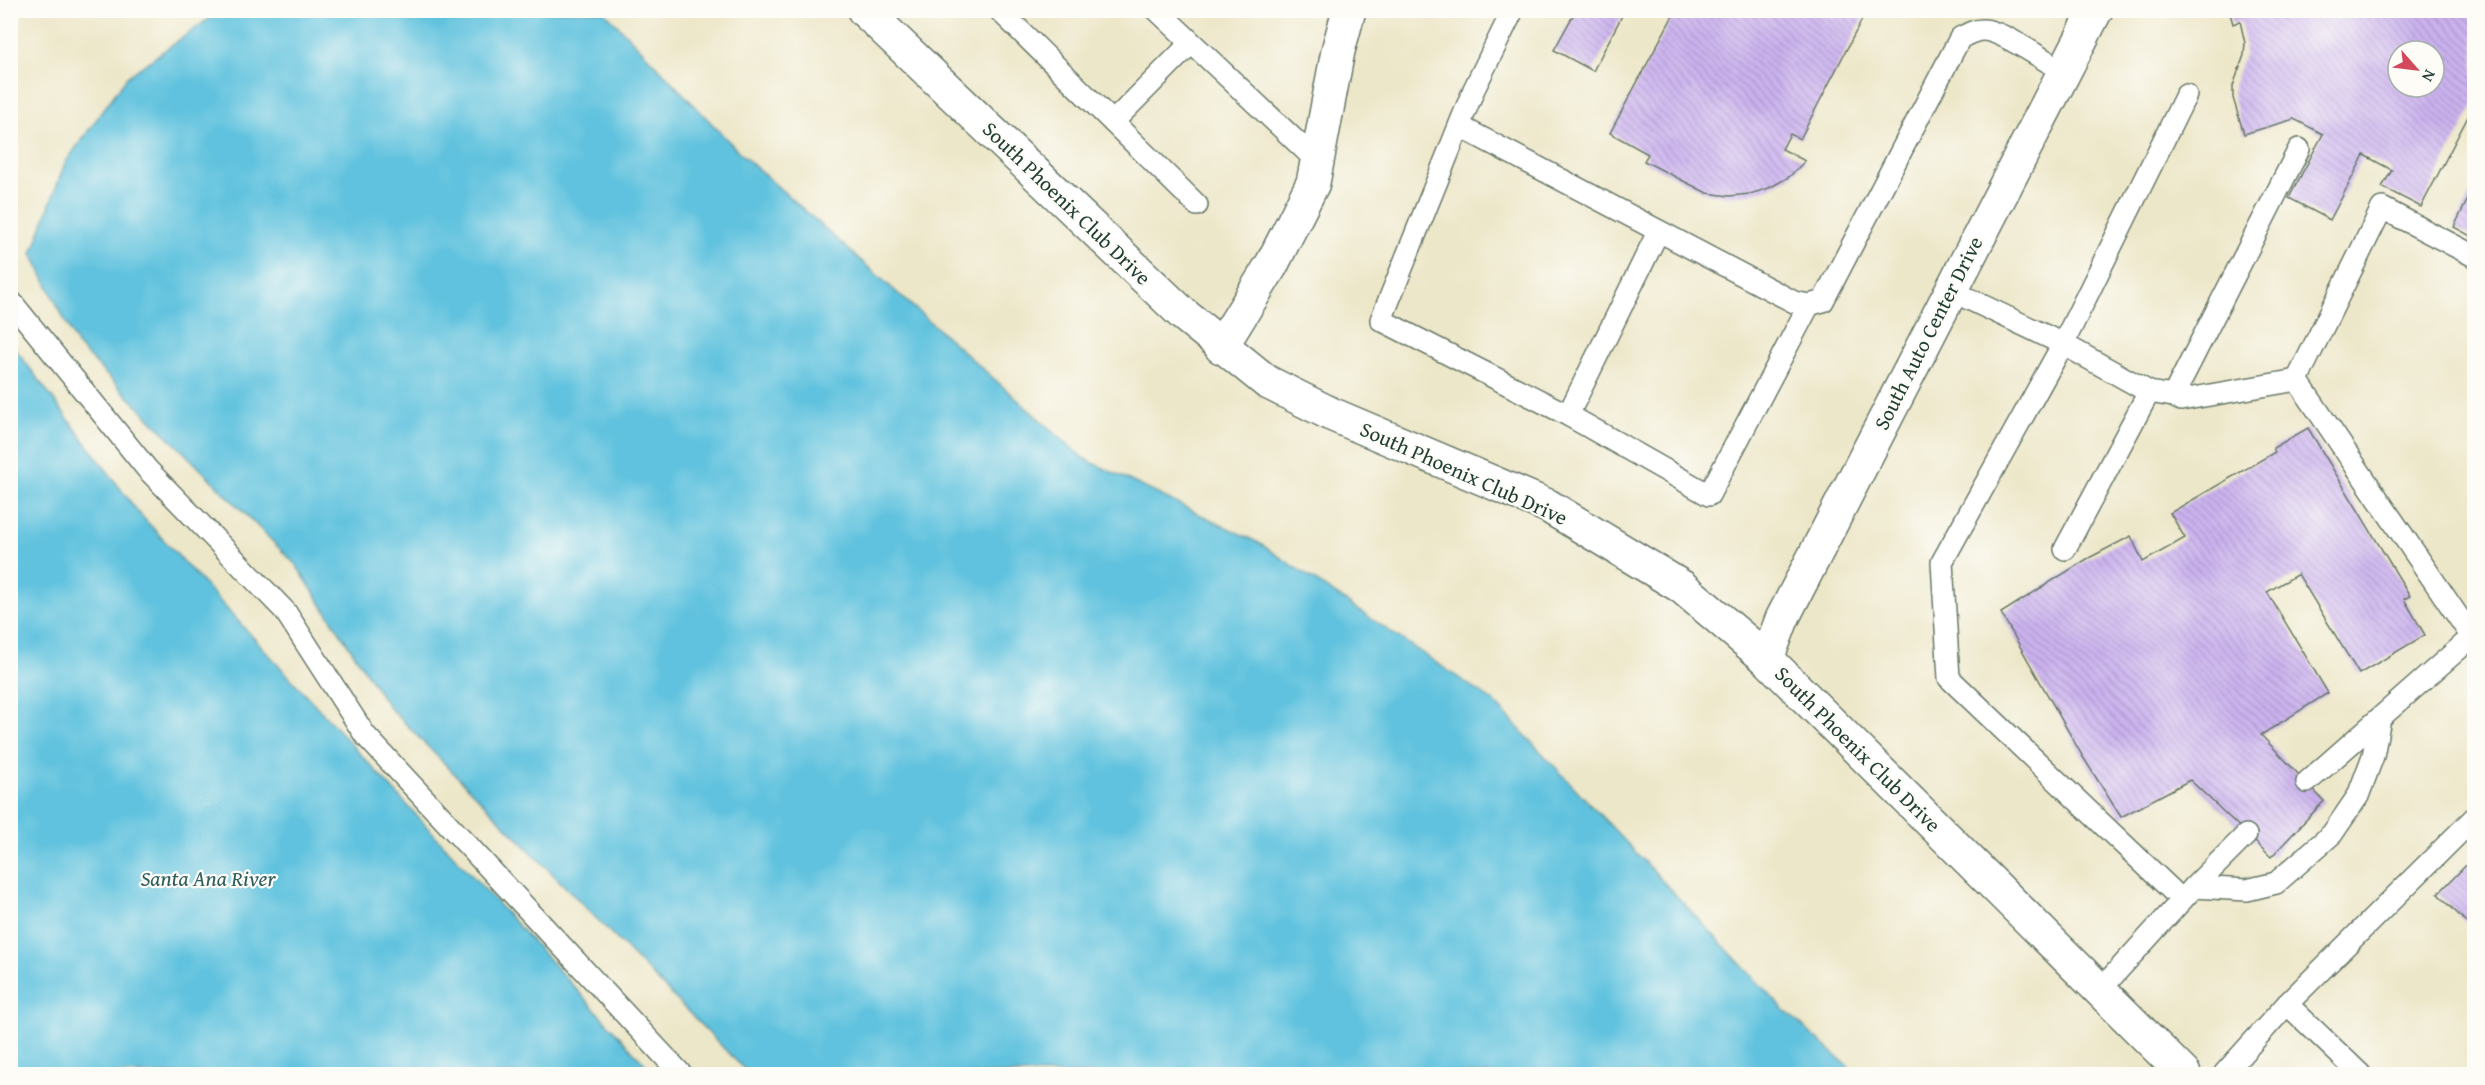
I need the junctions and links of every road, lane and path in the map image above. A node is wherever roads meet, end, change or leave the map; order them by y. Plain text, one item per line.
1 (864, 10) edge
2 (999, 10) edge
3 (1157, 10) edge
4 (1349, 10) edge
5 (1513, 10) edge
6 (2096, 10) edge
7 (1191, 43) junction
8 (2064, 72) junction
9 (2186, 95) dead end
10 (1113, 122) junction
11 (1461, 127) junction
12 (2299, 149) dead end
13 (1318, 164) junction
14 (1197, 205) dead end
15 (1659, 232) junction
16 (2475, 256) edge
17 (1950, 290) junction
18 (10, 300) edge
19 (1809, 305) junction
20 (2063, 344) junction
21 (1221, 347) junction
22 (2297, 380) junction
23 (2150, 392) junction
24 (2173, 396) junction
25 (1568, 415) junction
26 (2065, 549) dead end
27 (2473, 635) edge
28 (1767, 659) junction
29 (2380, 718) junction
30 (2307, 782) dead end
31 (2471, 827) edge
32 (2246, 835) dead end
33 (2188, 894) junction
34 (2100, 990) junction
35 (2287, 1004) junction
36 (681, 1074) edge
37 (2184, 1074) edge
38 (2224, 1074) edge
39 (2360, 1074) edge

1 - 21 street, South Phoenix Club Drive
2 - 10 lane
3 - 7 lane
4 - 13 street
5 - 11 lane
6 - 8 street, South Auto Center Drive
7 - 10 lane
7 - 13 lane
8 - 17 street, South Auto Center Drive
8 - 19 lane
9 - 20 lane
10 - 14 lane
11 - 15 lane
11 - 25 lane
12 - 24 lane
13 - 21 street
15 - 19 lane
15 - 25 lane
16 - 22 lane
17 - 20 lane
17 - 28 street, South Auto Center Drive
18 - 36 lane
19 - 25 lane
20 - 23 lane
20 - 33 lane
21 - 28 street, South Phoenix Club Drive
22 - 24 lane
22 - 27 lane
23 - 24 lane
23 - 26 lane
27 - 29 lane
28 - 34 street, South Phoenix Club Drive
29 - 30 lane
29 - 33 lane
31 - 35 lane
32 - 33 lane
33 - 34 lane
34 - 37 street, South Phoenix Club Drive
35 - 38 lane
35 - 39 lane

